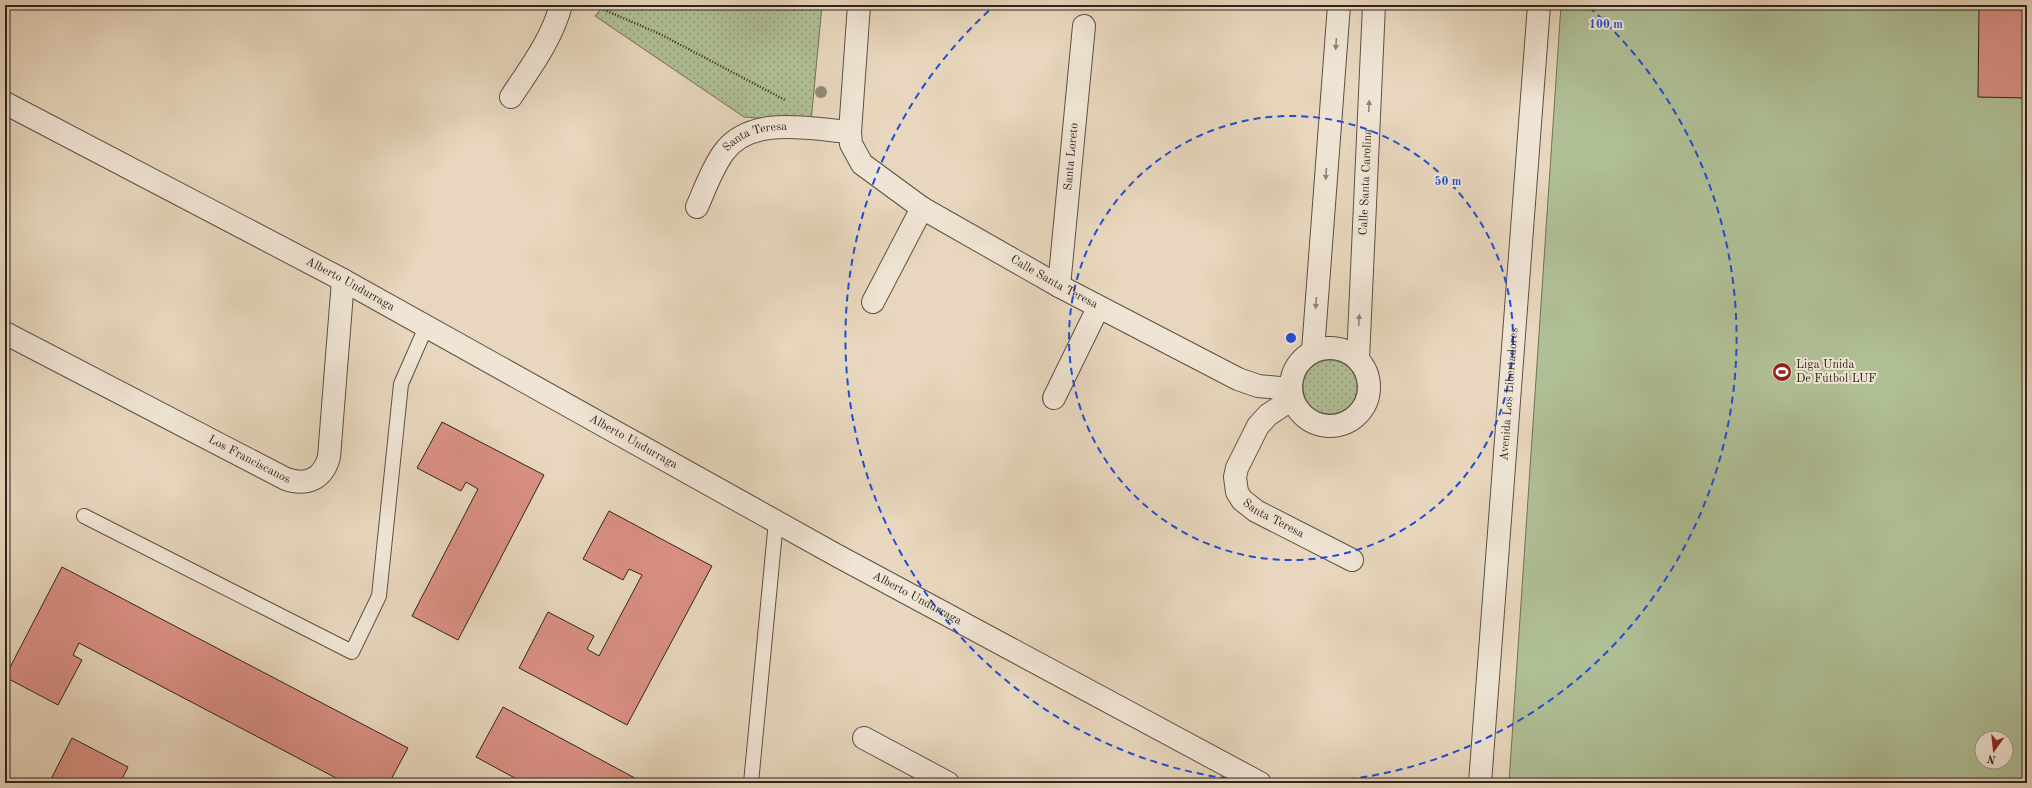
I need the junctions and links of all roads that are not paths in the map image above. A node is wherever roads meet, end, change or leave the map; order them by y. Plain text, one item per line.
1 (561, 5) edge
2 (859, 5) edge
3 (1339, 5) edge
4 (1374, 5) edge
5 (1539, 5) edge
6 (1084, 26) dead end
7 (511, 97) dead end
8 (5, 103) edge
9 (850, 132) junction
10 (697, 207) dead end
11 (922, 208) junction
12 (343, 280) junction
13 (1058, 286) junction
14 (873, 302) dead end
15 (1098, 308) junction
16 (426, 327) junction
17 (5, 333) edge
18 (1313, 351) junction
19 (1358, 359) junction
20 (1291, 394) junction
21 (1054, 398) dead end
22 (84, 516) dead end
23 (776, 522) junction
24 (1352, 560) dead end
25 (864, 738) dead end
26 (751, 783) edge
27 (948, 783) edge
28 (1260, 783) edge
29 (1480, 783) edge

1 - 7 street
2 - 9 street, Calle Santa Teresa
3 -> 18 street
19 -> 4 street, Calle Santa Carolina
5 - 29 street, Avenida Los Libertadores
6 - 13 street, Santa Loreto
8 - 12 street, Alberto Undurraga
9 - 10 street, Santa Teresa
9 - 11 street, Calle Santa Teresa
11 - 13 street, Calle Santa Teresa
11 - 14 street
12 - 16 street, Alberto Undurraga
12 - 17 street, Los Franciscanos
13 - 15 street, Calle Santa Teresa
15 - 20 street, Calle Santa Teresa
15 - 21 street
16 - 22 lane
16 - 23 street, Alberto Undurraga
18 - 19 street
18 - 20 street
19 - 20 street
20 - 24 street, Santa Teresa
23 - 26 lane
23 - 28 street, Alberto Undurraga
25 - 27 street

